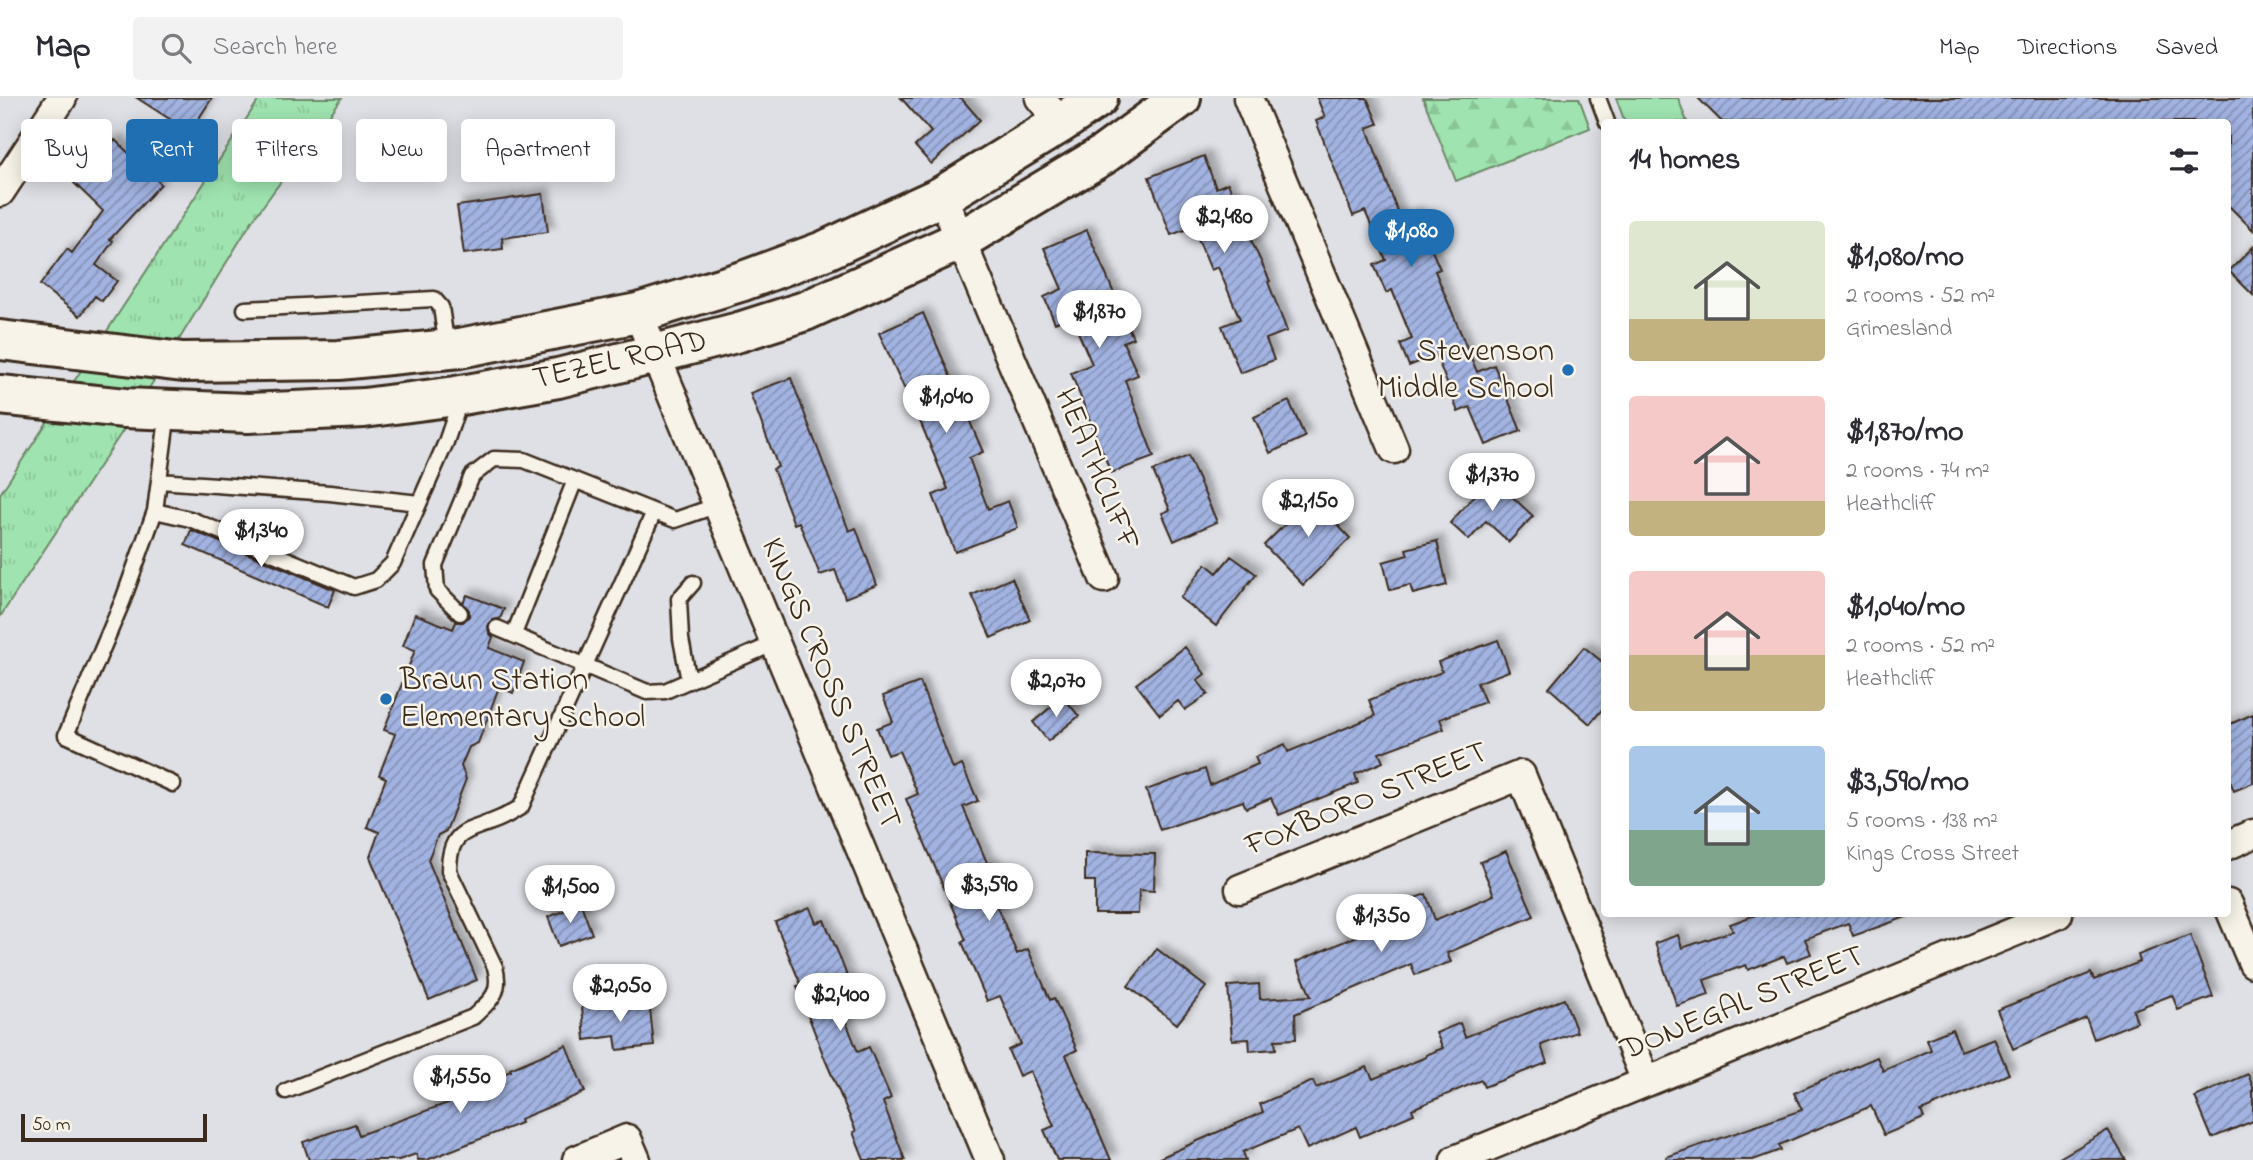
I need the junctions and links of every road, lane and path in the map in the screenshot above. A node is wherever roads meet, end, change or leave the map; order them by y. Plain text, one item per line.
1 (62, 98) edge
2 (1098, 98) edge
3 (1181, 98) edge
4 (1248, 98) edge
5 (1598, 98) edge
6 (1050, 111) edge
7 (1606, 119) edge
8 (0, 192) edge
9 (942, 196) junction
10 (961, 240) junction
11 (245, 309) dead end
12 (638, 313) junction
13 (0, 340) edge
14 (447, 349) junction
15 (655, 354) junction
16 (0, 395) edge
17 (462, 395) junction
18 (168, 410) junction
19 (1394, 449) dead end
20 (575, 480) junction
21 (159, 481) junction
22 (419, 503) junction
23 (718, 505) junction
24 (155, 511) junction
25 (654, 512) junction
26 (1104, 578) dead end
27 (694, 583) dead end
28 (460, 613) dead end
29 (497, 628) dead end
30 (514, 634) junction
31 (775, 643) junction
32 (585, 665) junction
33 (689, 681) junction
34 (173, 784) dead end
35 (2253, 834) edge
36 (2231, 844) edge
37 (1240, 889) dead end
38 (2231, 911) edge
39 (2051, 917) edge
40 (2253, 964) edge
41 (1646, 1081) junction
42 (286, 1091) dead end
43 (631, 1150) edge
44 (577, 1160) edge
45 (990, 1160) edge
46 (1455, 1160) edge

1 - 8 street
2 - 6 main road, TEZEL ROAD
3 - 10 main road, TEZEL ROAD
4 - 19 street
5 - 7 lane
6 - 9 main road, TEZEL ROAD
9 - 10 street, HEATHCLIFF
9 - 12 main road, TEZEL ROAD
10 - 15 main road, TEZEL ROAD
10 - 26 street, HEATHCLIFF
11 - 14 lane
12 - 14 main road, TEZEL ROAD
12 - 15 street, KINGS CROSS STREET
13 - 14 main road, TEZEL ROAD
15 - 17 main road, TEZEL ROAD
15 - 23 street, KINGS CROSS STREET
16 - 18 main road, TEZEL ROAD
17 - 18 main road, TEZEL ROAD
17 - 22 lane
18 - 21 lane
20 - 25 lane
20 - 28 lane
20 - 30 lane
21 - 22 lane
21 - 24 lane
22 - 24 lane
23 - 25 lane
23 - 31 street, KINGS CROSS STREET
24 - 34 lane
25 - 32 lane
27 - 33 lane
29 - 30 lane
30 - 32 lane
31 - 33 lane
31 - 45 street, KINGS CROSS STREET
32 - 33 lane
32 - 42 lane
35 - 36 street
37 - 41 street, FOXBORO STREET
38 - 40 street
39 - 41 street, DONEGAL STREET
41 - 46 street, DONEGAL STREET
43 - 44 street

